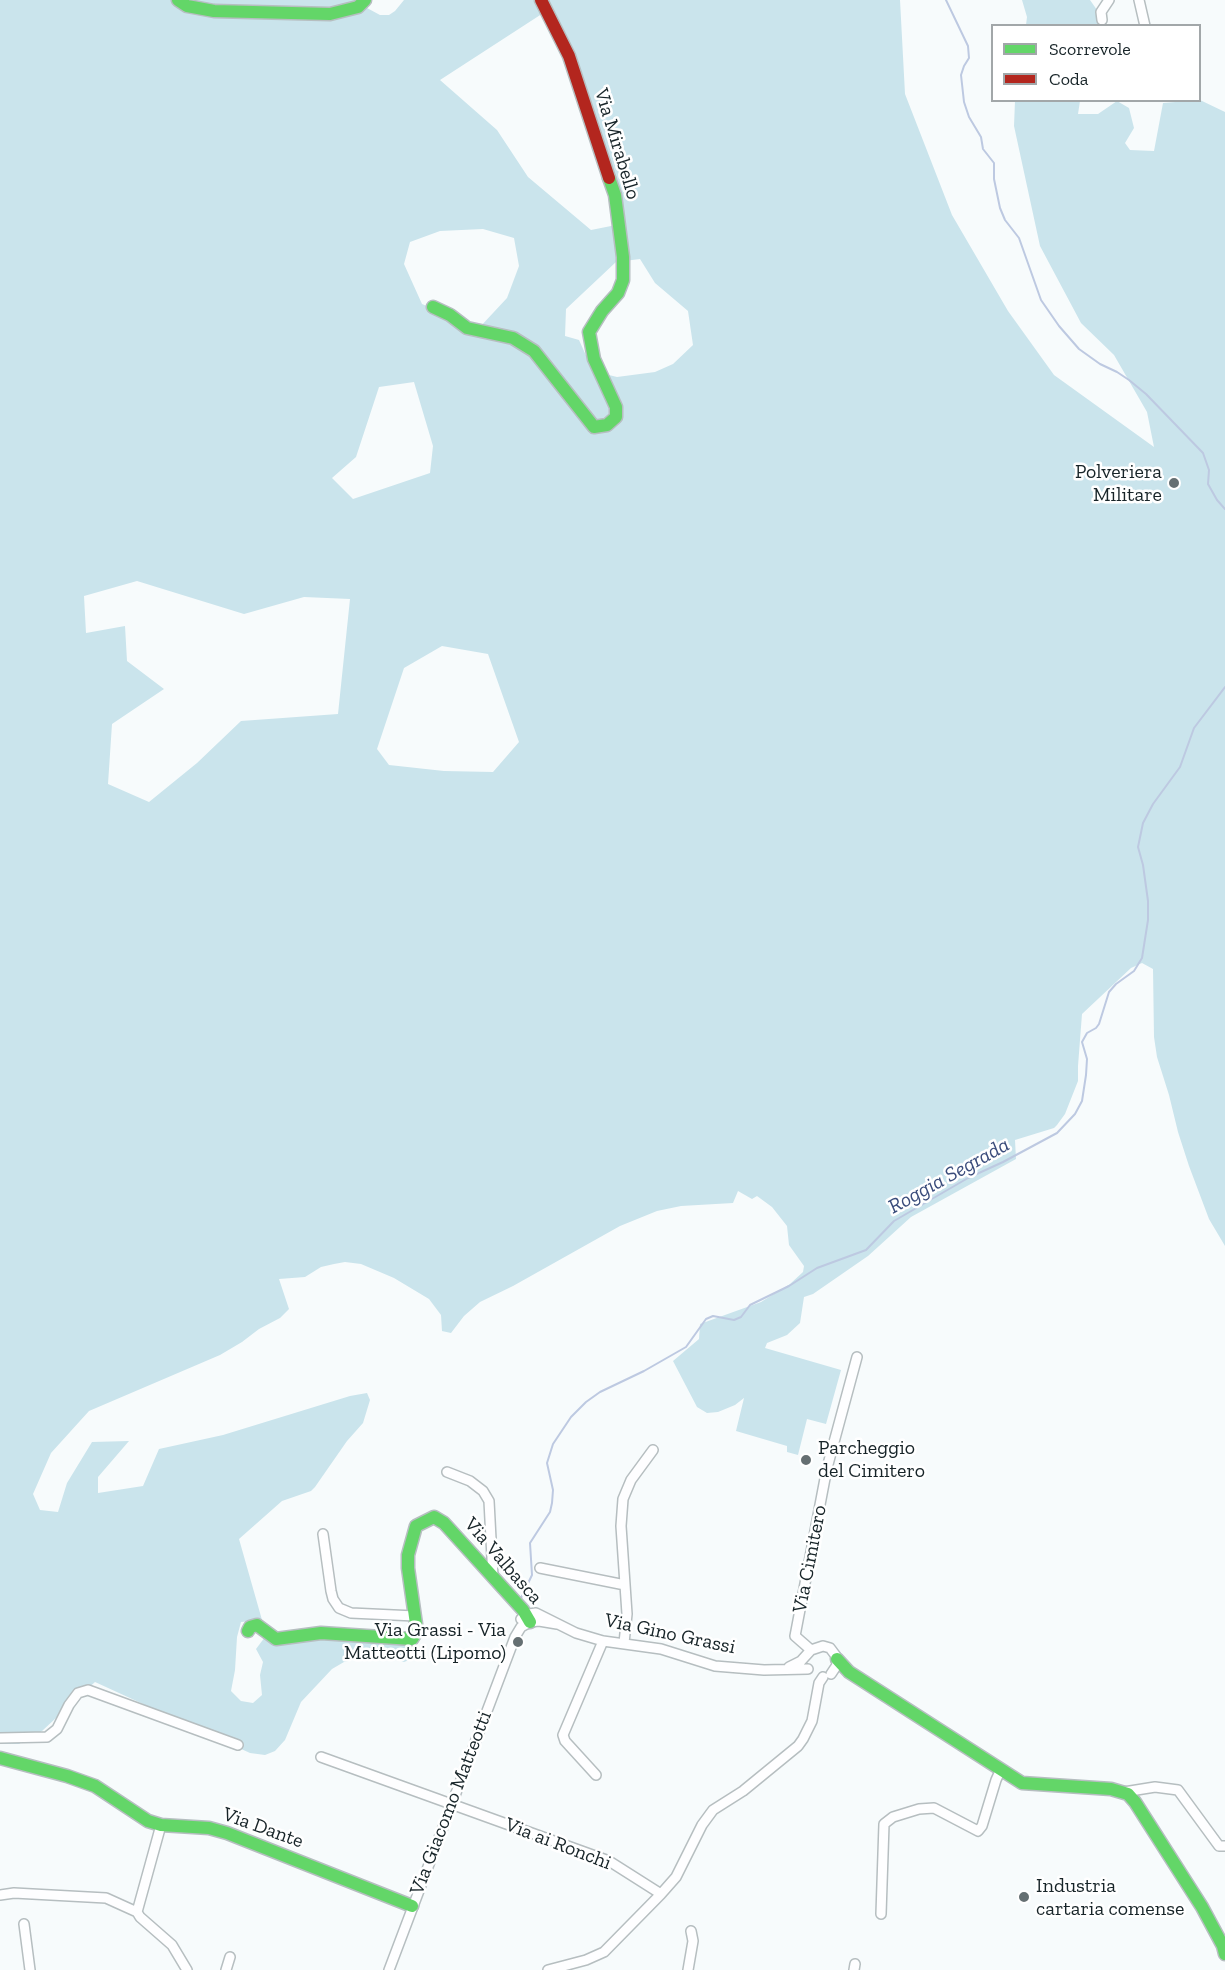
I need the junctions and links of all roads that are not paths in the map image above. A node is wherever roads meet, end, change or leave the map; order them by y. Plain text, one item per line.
1 (178, 0) edge
2 (365, 0) edge
3 (541, 0) edge
4 (1109, 0) edge
5 (1139, 0) edge
6 (1102, 20) dead end
7 (1145, 24) edge
8 (434, 307) dead end
9 (856, 1357) dead end
10 (653, 1450) dead end
11 (447, 1472) dead end
12 (323, 1534) dead end
13 (540, 1568) dead end
14 (494, 1580) junction
15 (625, 1586) junction
16 (415, 1616) junction
17 (528, 1618) junction
18 (248, 1631) dead end
19 (603, 1641) junction
20 (624, 1643) junction
21 (809, 1652) junction
22 (837, 1659) junction
23 (778, 1669) junction
24 (808, 1670) junction
25 (849, 1672) junction
26 (822, 1677) junction
27 (0, 1738) edge
28 (238, 1745) dead end
29 (0, 1758) edge
30 (321, 1758) dead end
31 (1001, 1769) junction
32 (596, 1775) dead end
33 (1124, 1792) junction
34 (451, 1803) junction
35 (162, 1824) junction
36 (1225, 1846) edge
37 (661, 1894) junction
38 (0, 1895) edge
39 (412, 1906) junction
40 (137, 1912) junction
41 (881, 1914) dead end
42 (24, 1924) dead end
43 (691, 1931) dead end
44 (1224, 1949) edge
45 (230, 1957) dead end
46 (30, 1970) edge
47 (187, 1970) edge
48 (226, 1970) edge
49 (389, 1970) edge
50 (548, 1970) edge
51 (687, 1970) edge

1 - 2 street
3 - 8 street, Via Mirabello
4 - 6 street
5 - 7 street
9 - 21 street, Via Cimitero
10 - 15 street
11 - 14 street
12 - 16 street
13 - 15 street
14 - 16 street, Via Valbasca
14 - 17 street, Via Valbasca
15 - 20 street
16 - 18 street, Via Valbasca
17 - 19 street, Via Gino Grassi
17 - 34 street, Via Giacomo Matteotti
19 - 20 street, Via Gino Grassi
19 - 32 street
20 - 23 street, Via Gino Grassi
21 - 22 street
21 - 23 street, Via Gino Grassi
21 - 24 street
22 - 25 street
22 - 26 street
23 - 24 street, Via Gino Grassi
24 - 26 street
25 - 26 street
25 - 31 street
26 - 37 street
27 - 28 street
29 - 35 street, Via Dante
30 - 34 street, Via ai Ronchi
31 - 33 street
31 - 41 street
33 - 36 street
33 - 44 street
34 - 37 street, Via ai Ronchi
34 - 39 street, Via Giacomo Matteotti
35 - 39 street, Via Dante
35 - 40 street
37 - 50 street
38 - 40 street
39 - 49 street, Via Giacomo Matteotti
40 - 47 street
42 - 46 street
43 - 51 street
45 - 48 street

